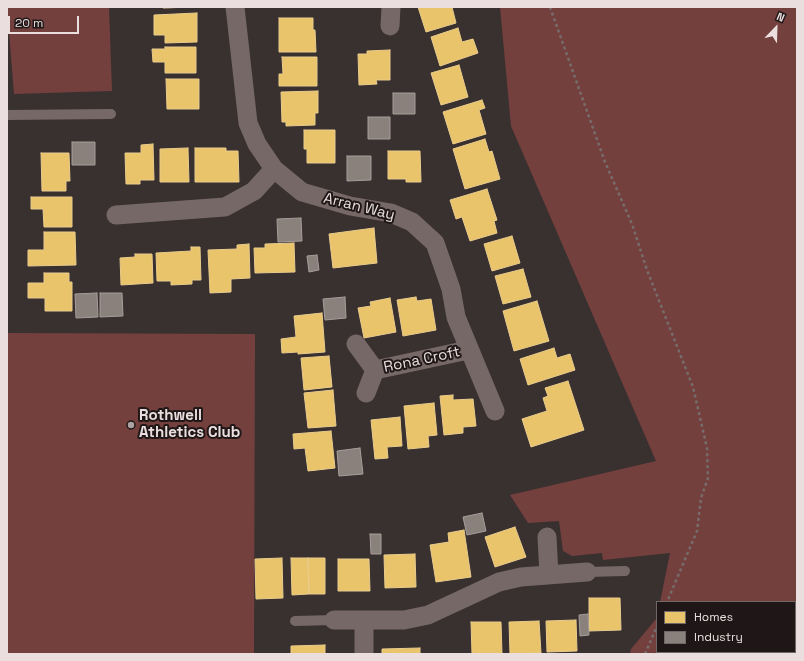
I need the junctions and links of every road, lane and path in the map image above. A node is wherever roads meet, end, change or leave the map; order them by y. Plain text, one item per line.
1 (235, 7) edge
2 (391, 7) edge
3 (550, 7) edge
4 (390, 26) dead end
5 (111, 114) dead end
6 (7, 115) edge
7 (274, 170) junction
8 (116, 215) dead end
9 (356, 344) dead end
10 (468, 350) junction
11 (375, 370) junction
12 (366, 393) dead end
13 (495, 412) dead end
14 (547, 537) dead end
15 (625, 570) dead end
16 (587, 572) joint
17 (549, 575) junction
18 (667, 601) edge
19 (334, 620) joint
20 (364, 620) junction
21 (295, 621) dead end
22 (656, 628) edge
23 (364, 654) edge
24 (645, 654) edge

1 - 7 street, Arran Way
2 - 4 street
3 - 18 path
5 - 6 lane
7 - 8 street
7 - 10 street, Arran Way
9 - 11 street, Rona Croft
10 - 11 street, Rona Croft
10 - 13 street, Arran Way
11 - 12 street, Rona Croft
14 - 17 street
15 - 16 lane
16 - 17 street
17 - 20 street
19 - 20 street
19 - 21 lane
20 - 23 street
22 - 24 path

